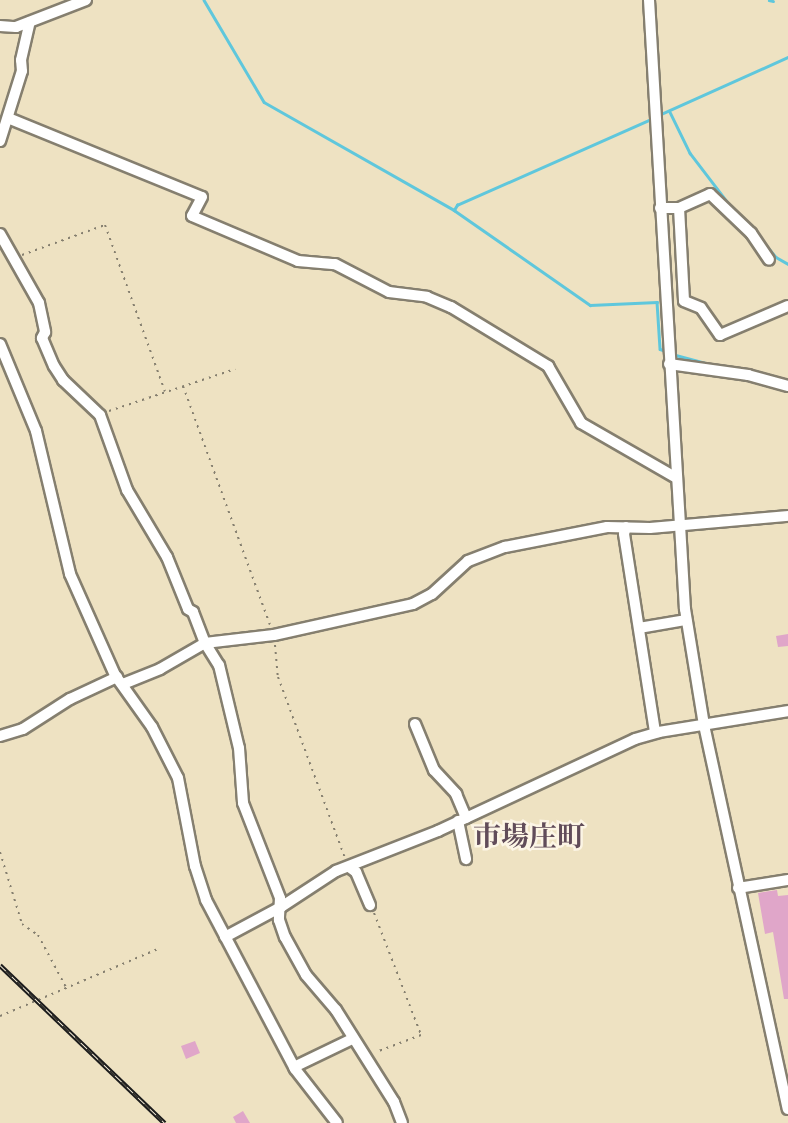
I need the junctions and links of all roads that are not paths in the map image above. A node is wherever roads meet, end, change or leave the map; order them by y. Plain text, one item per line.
1 (86, 0) edge
2 (649, 0) edge
3 (30, 22) junction
4 (0, 26) edge
5 (8, 118) junction
6 (0, 141) edge
7 (660, 208) junction
8 (679, 208) junction
9 (0, 234) edge
10 (769, 260) dead end
11 (788, 306) edge
12 (0, 344) edge
13 (669, 361) junction
14 (788, 386) edge
15 (675, 477) junction
16 (788, 516) edge
17 (678, 526) junction
18 (626, 527) junction
19 (686, 620) junction
20 (639, 628) junction
21 (205, 643) junction
22 (120, 680) junction
23 (788, 711) edge
24 (415, 724) dead end
25 (704, 725) junction
26 (655, 733) junction
27 (0, 736) edge
28 (462, 820) junction
29 (466, 859) dead end
30 (349, 867) junction
31 (788, 880) edge
32 (738, 888) junction
33 (370, 905) road end
34 (281, 907) junction
35 (225, 937) junction
36 (352, 1039) junction
37 (294, 1067) junction
38 (788, 1109) edge
39 (337, 1123) edge
40 (402, 1123) edge

1 - 3 street
2 - 7 street
3 - 4 street
3 - 5 street
5 - 6 street
5 - 15 street
7 - 8 street
7 - 13 street
8 - 10 street
8 - 11 street
9 - 21 street
12 - 22 street
13 - 14 street
13 - 15 street
15 - 17 street
16 - 17 street
17 - 18 street
17 - 19 street
18 - 20 street
18 - 21 street
19 - 20 street
19 - 25 street
20 - 26 street
21 - 22 street
21 - 34 street
22 - 27 street
22 - 35 street
23 - 25 street
24 - 28 street
25 - 26 street
25 - 32 street
26 - 28 street
28 - 29 street
28 - 30 street
30 - 33 street
30 - 34 street
31 - 32 street
32 - 38 street
34 - 35 street
34 - 36 street
35 - 37 street
36 - 37 street
36 - 40 street
37 - 39 street

